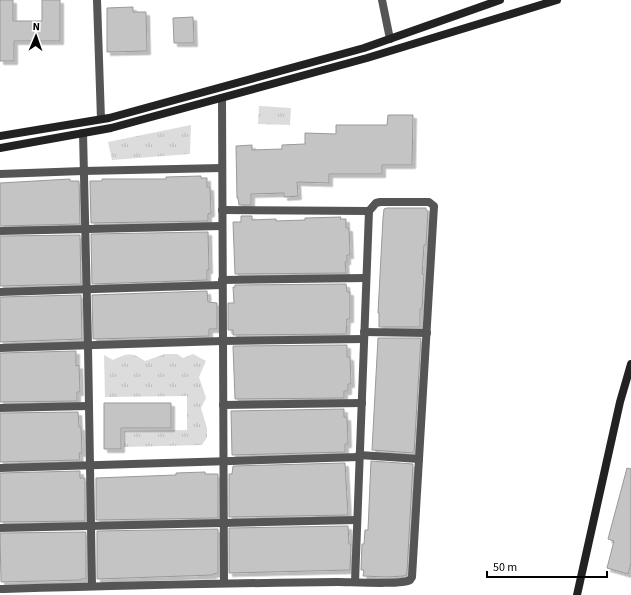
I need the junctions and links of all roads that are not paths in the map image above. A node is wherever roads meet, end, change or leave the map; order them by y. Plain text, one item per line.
1 (97, 0) edge
2 (382, 0) edge
3 (498, 0) edge
4 (557, 0) edge
5 (390, 39) junction
6 (222, 98) junction
7 (105, 119) junction
8 (112, 128) junction
9 (82, 133) junction
10 (0, 136) edge
11 (0, 148) edge
12 (222, 168) junction
13 (84, 170) junction
14 (0, 174) edge
15 (222, 210) junction
16 (369, 211) junction
17 (222, 226) junction
18 (85, 228) junction
19 (0, 231) edge
20 (366, 278) junction
21 (222, 283) junction
22 (86, 289) junction
23 (0, 292) edge
24 (427, 333) junction
25 (364, 335) junction
26 (223, 341) junction
27 (88, 346) junction
28 (0, 348) edge
29 (631, 364) edge
30 (362, 403) junction
31 (223, 405) junction
32 (88, 406) junction
33 (0, 408) edge
34 (359, 456) junction
35 (419, 458) junction
36 (223, 461) junction
37 (89, 465) junction
38 (0, 468) edge
39 (357, 520) junction
40 (224, 523) junction
41 (91, 526) junction
42 (0, 528) edge
43 (224, 582) junction
44 (355, 582) junction
45 (92, 586) junction
46 (0, 589) edge
47 (577, 595) edge

1 - 7 street
2 - 5 street
3 - 5 main road
4 - 6 main road
5 - 7 main road
6 - 8 main road
6 - 12 street
7 - 8 main road
7 - 10 main road
8 - 9 main road
9 - 11 main road
9 - 13 street
12 - 13 street
12 - 15 street
13 - 14 street
13 - 18 street
15 - 16 street
15 - 17 street
16 - 20 street
16 - 24 street
17 - 18 street
17 - 21 street
18 - 19 street
18 - 22 street
20 - 21 street
20 - 25 street
21 - 22 street
21 - 26 street
22 - 23 street
22 - 27 street
24 - 25 street
24 - 35 street
25 - 26 street
25 - 30 street
26 - 27 street
26 - 31 street
27 - 28 street
27 - 32 street
29 - 47 main road
30 - 31 street
30 - 34 street
31 - 36 street
32 - 33 street
32 - 37 street
34 - 35 street
34 - 36 street
34 - 39 street
35 - 44 street
36 - 37 street
36 - 40 street
37 - 38 street
37 - 41 street
39 - 40 street
39 - 44 street
40 - 41 street
40 - 43 street
41 - 42 street
41 - 45 street
43 - 44 street
43 - 45 street
45 - 46 street

